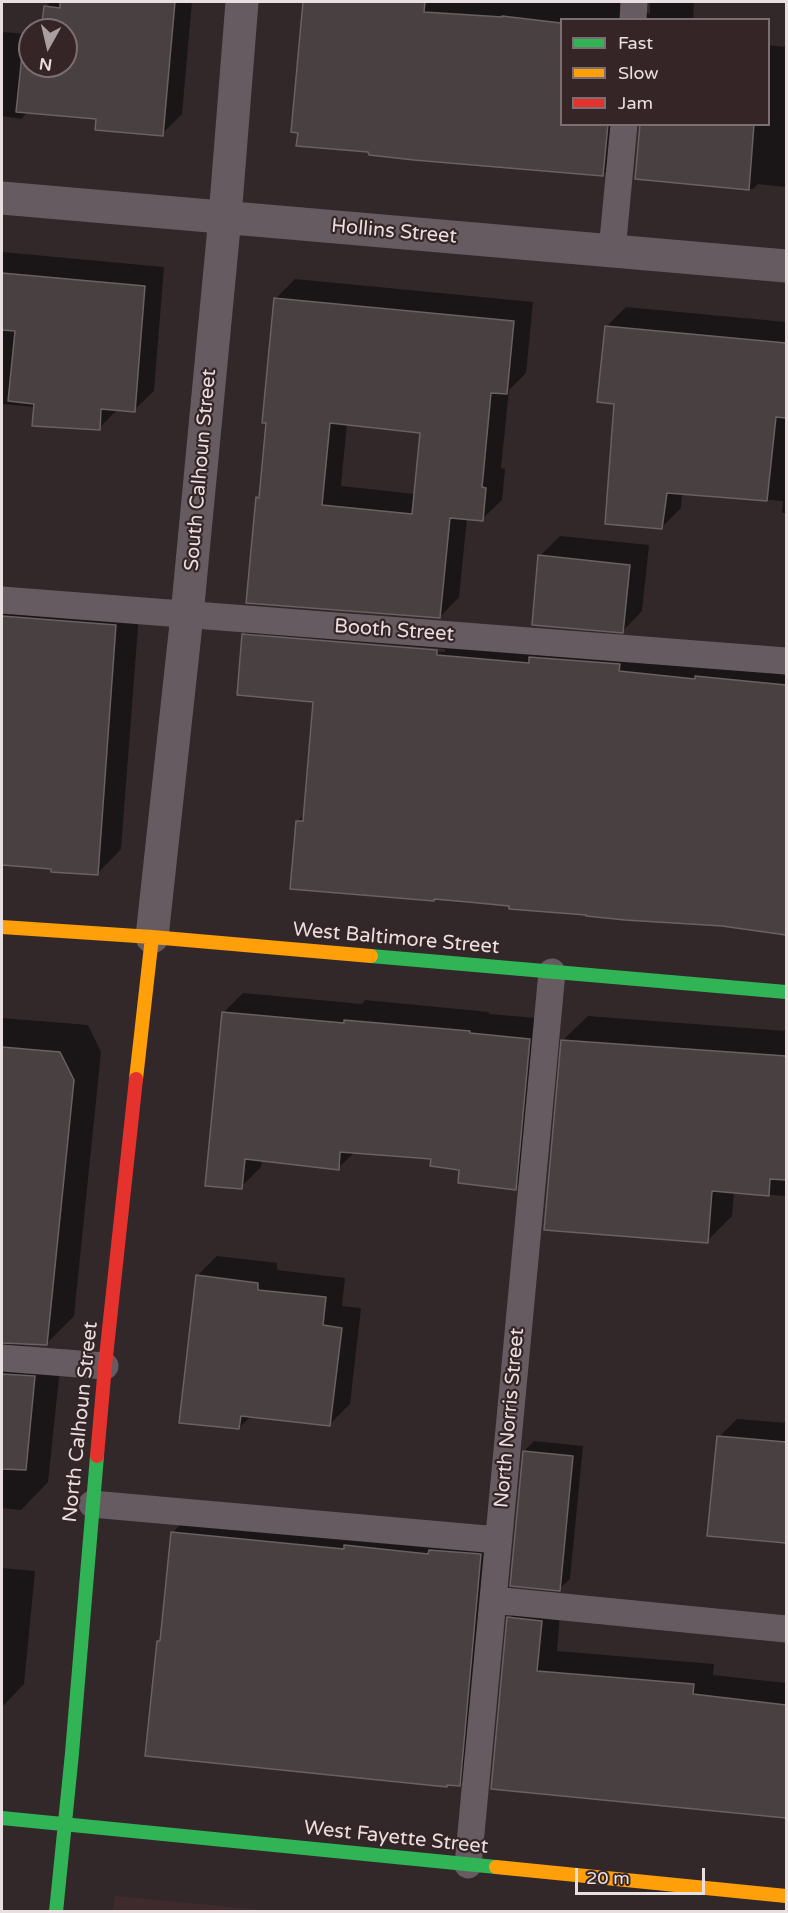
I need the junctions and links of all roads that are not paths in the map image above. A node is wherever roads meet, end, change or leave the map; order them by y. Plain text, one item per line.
1 (242, 2) edge
2 (634, 2) edge
3 (633, 18) edge
4 (624, 126) edge
5 (2, 198) edge
6 (225, 217) junction
7 (612, 251) junction
8 (786, 266) edge
9 (2, 600) edge
10 (187, 615) junction
11 (786, 661) edge
12 (2, 927) edge
13 (152, 937) junction
14 (552, 972) junction
15 (786, 992) edge
16 (2, 1358) edge
17 (105, 1366) junction
18 (92, 1504) junction
19 (498, 1540) junction
20 (493, 1600) junction
21 (786, 1629) edge
22 (2, 1818) edge
23 (64, 1825) junction
24 (468, 1865) junction
25 (786, 1896) edge
26 (56, 1911) edge

1 - 6 street, South Calhoun Street
2 - 3 lane
4 - 7 lane
5 - 6 street, Hollins Street
6 - 7 street, Hollins Street
6 - 10 street, South Calhoun Street
7 - 8 street, Hollins Street
9 - 10 lane, Booth Street
10 - 11 lane, Booth Street
10 - 13 street, South Calhoun Street
12 - 13 street, West Baltimore Street
13 - 14 street, West Baltimore Street
13 - 17 street, North Calhoun Street
14 - 15 street, West Baltimore Street
14 - 19 lane, North Norris Street
16 - 17 lane
17 - 18 street, North Calhoun Street
18 - 19 lane
18 - 23 street, North Calhoun Street
19 - 20 lane, North Norris Street
20 - 21 lane
20 - 24 lane, North Norris Street
22 - 23 street, West Fayette Street
23 - 24 street, West Fayette Street
23 - 26 street, North Calhoun Street
24 - 25 street, West Fayette Street

